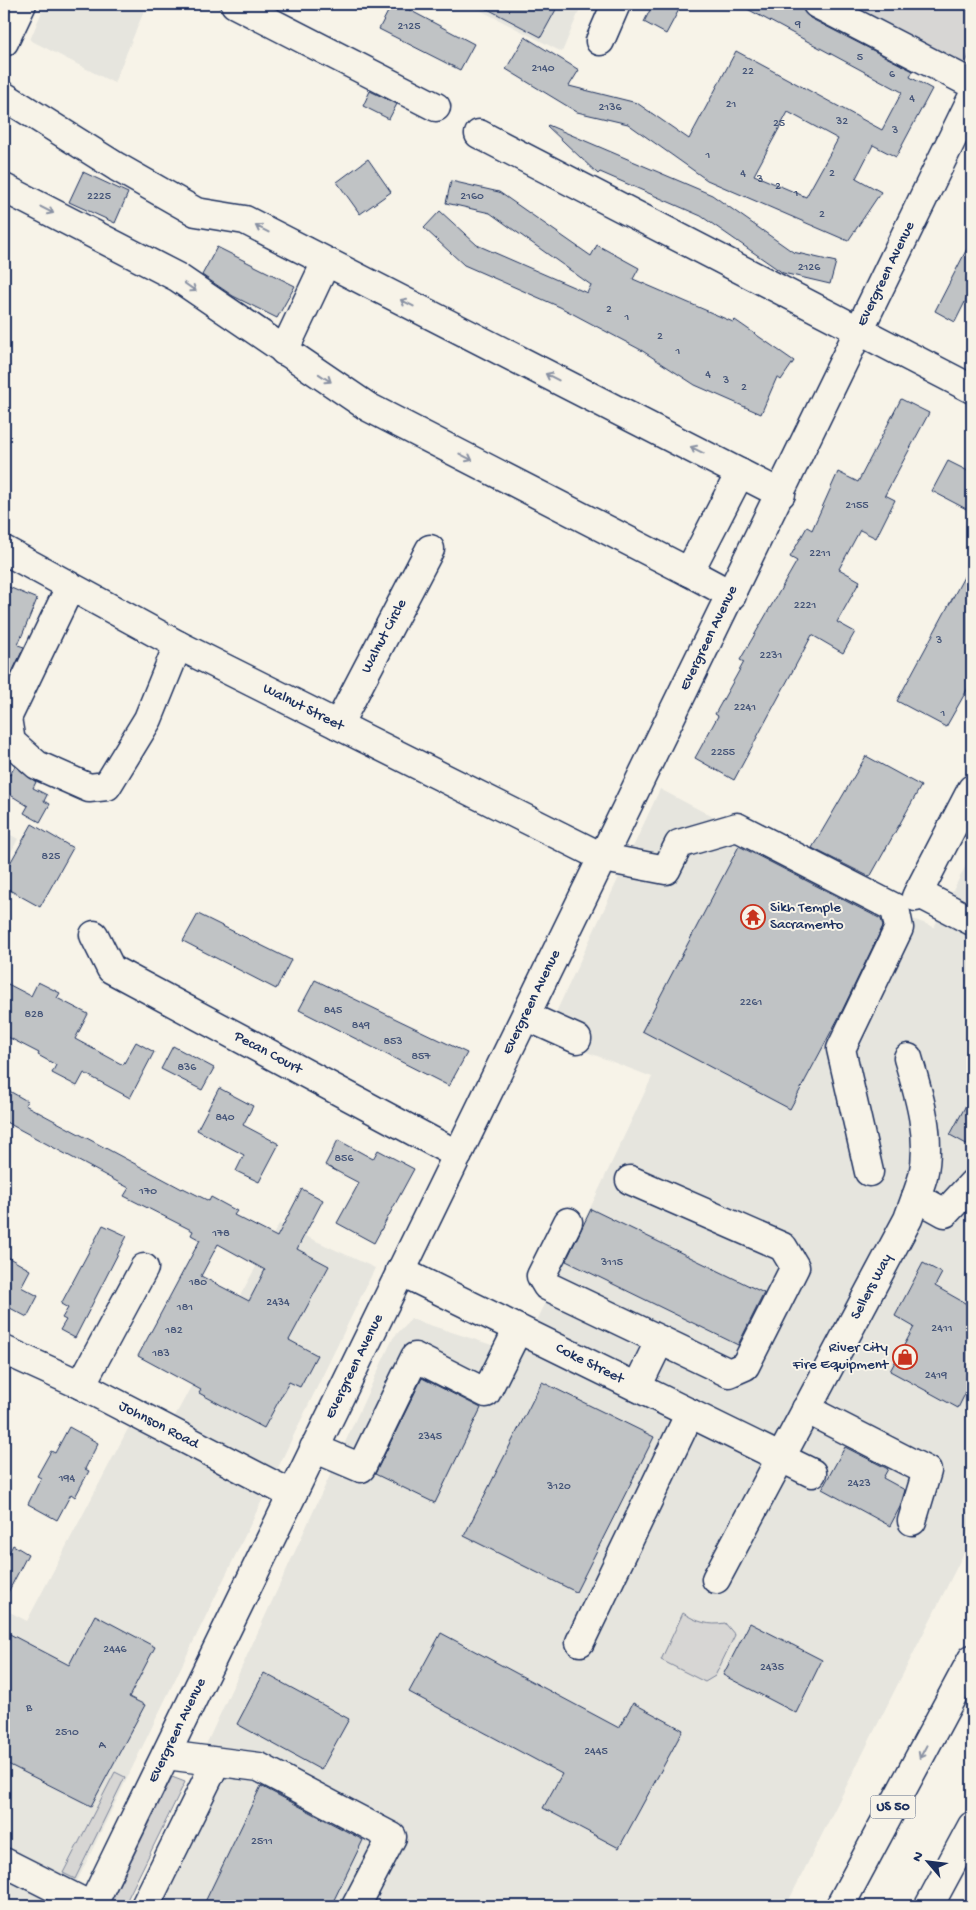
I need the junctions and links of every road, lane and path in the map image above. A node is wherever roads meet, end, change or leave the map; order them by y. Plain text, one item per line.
1 (22, 4) edge
2 (235, 4) edge
3 (616, 4) edge
4 (816, 4) edge
5 (600, 41) dead end
6 (4, 42) edge
7 (972, 84) edge
8 (4, 96) edge
9 (972, 98) edge
10 (436, 106) dead end
11 (479, 134) dead end
12 (4, 188) edge
13 (326, 262) junction
14 (860, 330) junction
15 (284, 350) junction
16 (972, 389) edge
17 (740, 472) junction
18 (781, 494) junction
19 (430, 549) dead end
20 (4, 550) edge
21 (689, 572) junction
22 (70, 587) junction
23 (732, 595) junction
24 (178, 645) junction
25 (5, 717) edge
26 (338, 725) junction
27 (972, 789) edge
28 (604, 858) junction
29 (972, 921) edge
30 (94, 935) dead end
31 (526, 1016) junction
32 (577, 1039) dead end
33 (908, 1058) dead end
34 (458, 1155) junction
35 (869, 1172) dead end
36 (630, 1180) dead end
37 (972, 1184) edge
38 (916, 1197) junction
39 (568, 1222) dead end
40 (144, 1268) dead end
41 (400, 1271) junction
42 (518, 1329) junction
43 (660, 1340) junction
44 (14, 1355) edge
45 (80, 1385) junction
46 (637, 1387) junction
47 (806, 1409) junction
48 (690, 1413) junction
49 (314, 1448) junction
50 (780, 1457) junction
51 (812, 1473) dead end
52 (292, 1494) junction
53 (912, 1521) dead end
54 (716, 1579) dead end
55 (580, 1642) dead end
56 (972, 1659) edge
57 (166, 1755) junction
58 (216, 1762) junction
59 (972, 1826) edge
60 (4, 1862) edge
61 (91, 1906) edge
62 (145, 1906) edge
63 (356, 1906) edge
64 (840, 1906) edge
65 (930, 1906) edge

1 - 6 main road
2 - 10 main road
3 - 5 main road
4 - 7 main road
13 -> 8 main road
9 - 14 main road, Evergreen Avenue
11 - 14 main road
12 -> 15 main road
13 - 15 main road
17 -> 13 main road
14 - 16 main road
14 - 18 main road, Evergreen Avenue
15 -> 21 main road
17 - 18 main road
17 - 21 main road
18 - 23 main road, Evergreen Avenue
19 - 26 main road, Walnut Circle
20 - 22 main road, Walnut Street
21 - 23 main road
22 - 24 main road, Walnut Street
22 - 25 main road
23 - 28 main road, Evergreen Avenue
24 - 25 main road
24 - 26 main road, Walnut Street
26 - 28 main road, Walnut Street
27 - 29 main road
28 - 31 main road, Evergreen Avenue
28 - 35 main road, Walnut Street
30 - 34 main road, Pecan Court
31 - 32 main road
31 - 34 main road, Evergreen Avenue
33 - 38 main road, Sellers Way
34 - 41 main road, Evergreen Avenue
36 - 43 main road
37 - 38 main road
38 - 47 main road, Sellers Way
39 - 43 main road
40 - 45 main road
41 - 42 main road, Coke Street
41 - 49 main road, Evergreen Avenue
42 - 46 main road, Coke Street
42 - 49 main road
43 - 46 main road
44 - 45 main road, Johnson Road
45 - 52 main road, Johnson Road
46 - 48 main road, Coke Street
47 - 50 main road, Sellers Way
47 - 53 main road
48 - 50 main road, Coke Street
48 - 55 main road
49 - 52 main road, Evergreen Avenue
50 - 51 main road, Coke Street
50 - 54 main road, Sellers Way
52 - 57 main road, Evergreen Avenue
56 -> 64 main road, US 50
57 - 58 main road
57 - 61 main road, Evergreen Avenue
58 - 62 main road
58 - 63 main road
59 - 65 main road
60 - 61 main road

